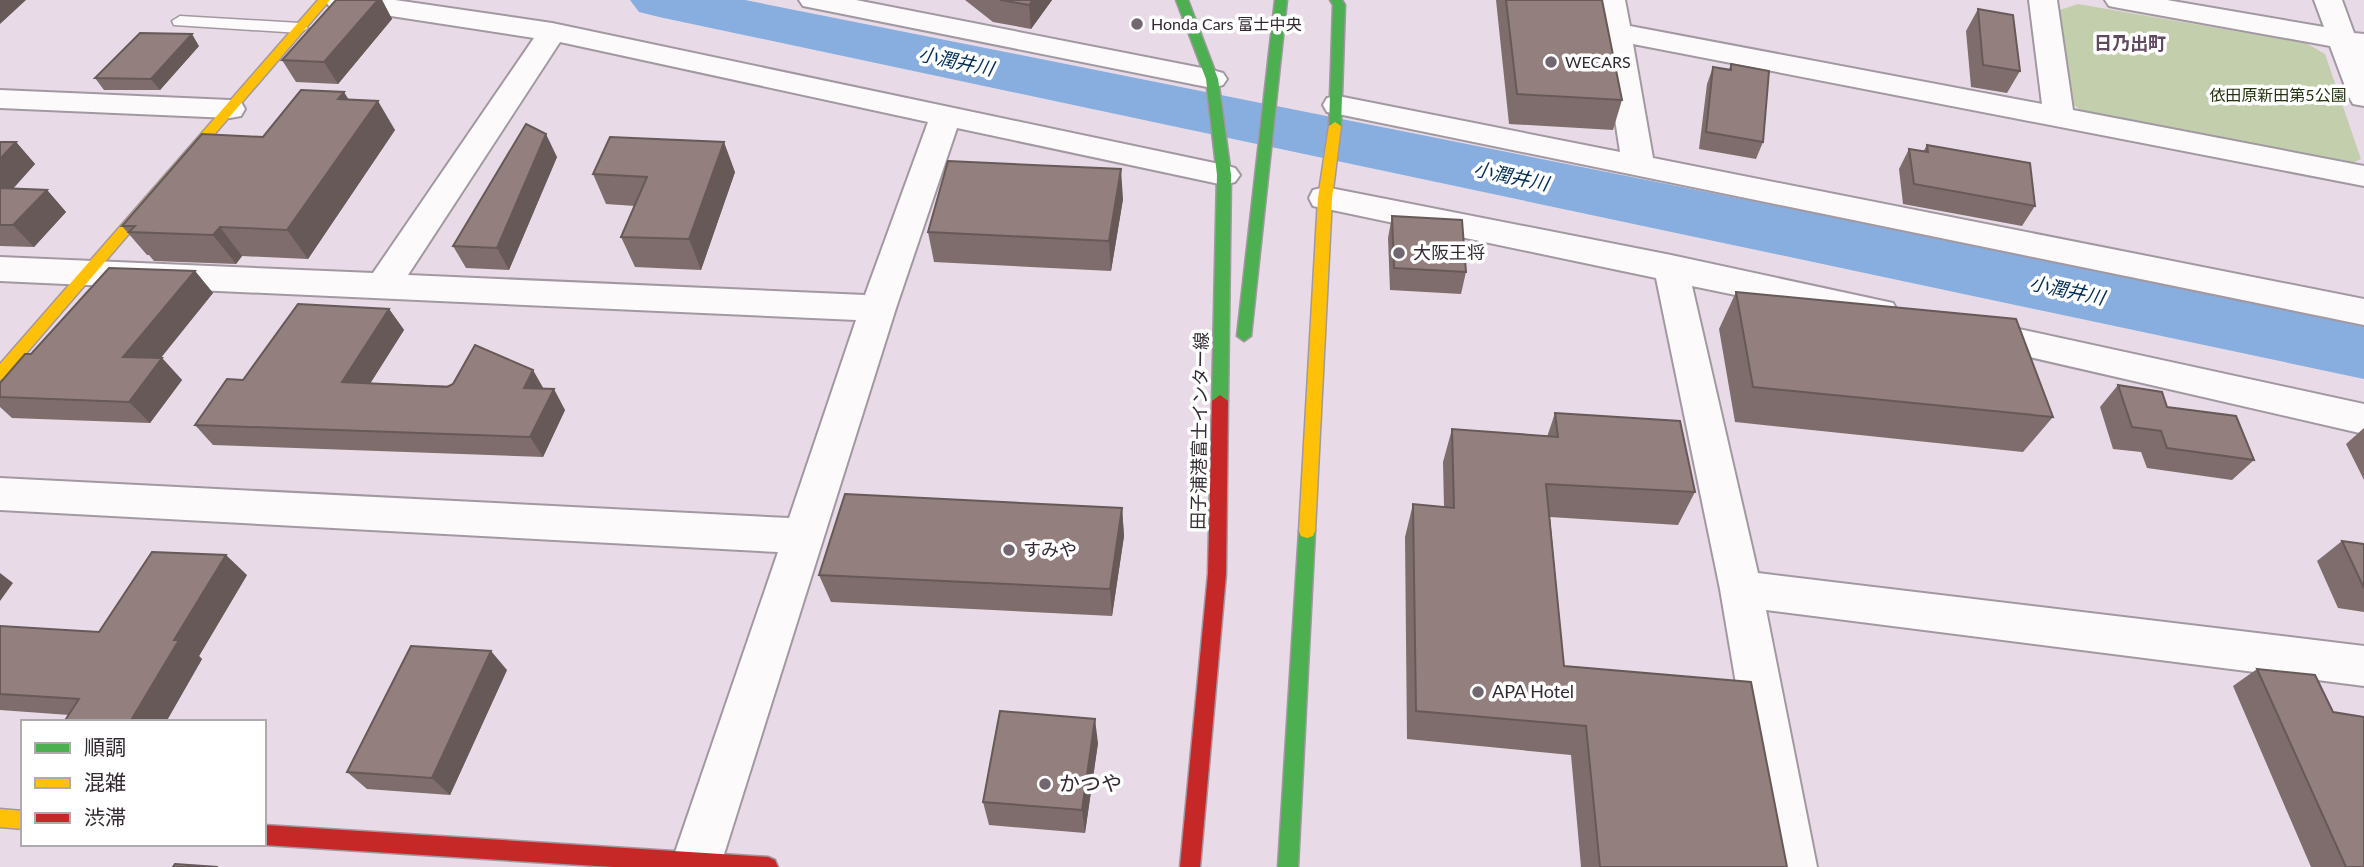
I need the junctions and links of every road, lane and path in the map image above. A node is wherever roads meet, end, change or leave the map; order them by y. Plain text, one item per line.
1 (324, 0) edge
2 (339, 0) edge
3 (813, 0) edge
4 (1182, 0) edge
5 (1281, 0) edge
6 (1336, 0) edge
7 (1611, 0) edge
8 (2043, 0) edge
9 (2119, 0) edge
10 (2328, 0) edge
11 (180, 21) dead end
12 (300, 28) junction
13 (552, 32) junction
14 (1617, 32) junction
15 (2353, 41) edge
16 (1212, 79) junction
17 (2364, 97) edge
18 (0, 99) edge
19 (1338, 105) junction
20 (230, 109) junction
21 (946, 114) junction
22 (2059, 117) junction
23 (1639, 164) junction
24 (1224, 174) junction
25 (2364, 176) edge
26 (1325, 198) junction
27 (1671, 267) junction
28 (0, 269) edge
29 (87, 273) junction
30 (384, 284) junction
31 (878, 308) junction
32 (2364, 312) edge
33 (1241, 356) dead end
34 (0, 374) edge
35 (1237, 397) dead end
36 (2364, 419) edge
37 (0, 494) edge
38 (803, 536) junction
39 (1217, 574) junction
40 (1741, 589) junction
41 (2364, 666) edge
42 (0, 818) edge
43 (21, 820) edge
44 (266, 835) edge
45 (695, 864) edge
46 (768, 867) edge
47 (1189, 867) edge
48 (1288, 867) edge
49 (1792, 867) edge

1 - 12 main road
2 - 13 street
3 - 16 street
4 - 16 main road, 田子浦港富士インター線
5 - 33 main road
6 - 19 main road
7 - 14 street
8 - 22 street
9 - 15 street
10 - 15 street
11 - 12 lane
12 - 20 main road
13 - 21 street
13 - 30 street
14 - 22 street
14 - 23 street
15 - 17 street
16 - 24 main road, 田子浦港富士インター線
18 - 20 street
19 - 23 street
19 - 26 main road
20 - 29 main road
21 - 24 street
21 - 31 street
22 - 25 street
23 - 32 street
24 - 39 main road, 田子浦港富士インター線
26 - 27 street
26 - 48 main road
27 - 36 street
27 - 40 street
28 - 29 street
29 - 30 street
29 - 34 main road
30 - 31 street
31 - 38 street
35 - 39 main road
37 - 38 street
38 - 45 street
39 - 47 main road, 田子浦港富士インター線
40 - 41 street
40 - 49 street
42 - 43 main road
44 - 45 main road
45 - 46 main road

